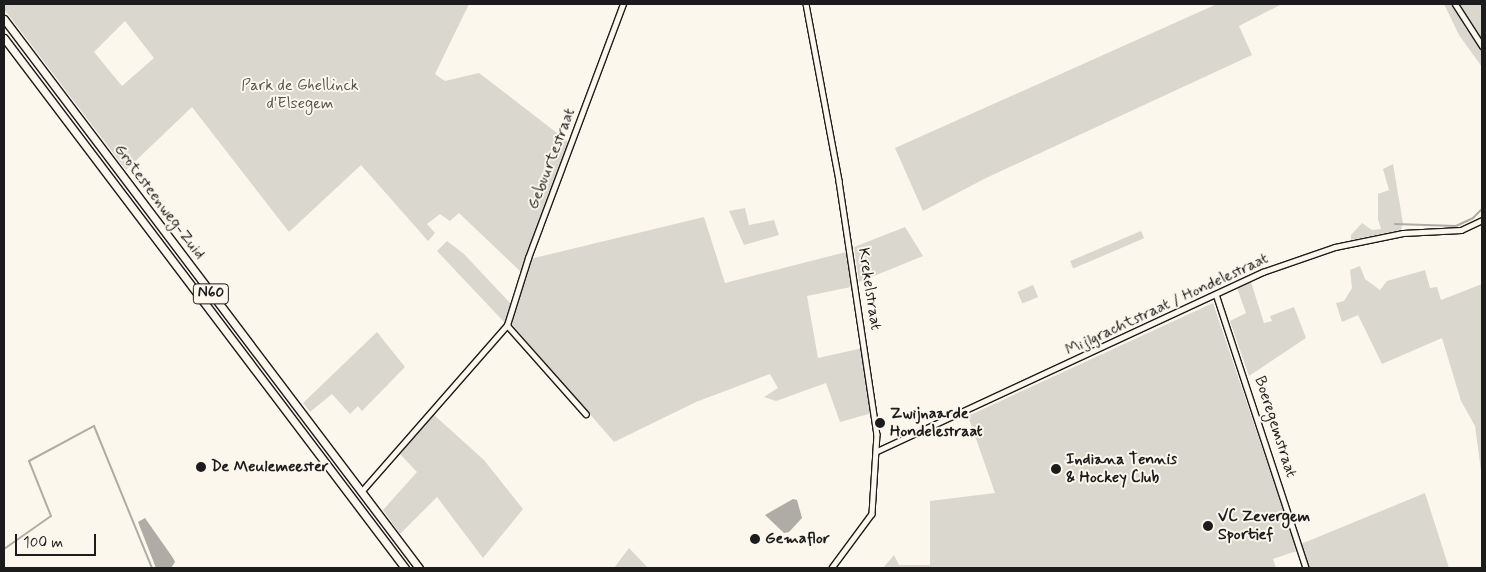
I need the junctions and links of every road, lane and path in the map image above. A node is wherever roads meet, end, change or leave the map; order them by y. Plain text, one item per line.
1 (623, 4) edge
2 (806, 4) edge
3 (1455, 4) edge
4 (4, 19) edge
5 (4, 38) edge
6 (1482, 46) edge
7 (1481, 223) edge
8 (1216, 294) junction
9 (507, 325) junction
10 (586, 414) dead end
11 (877, 451) junction
12 (361, 492) junction
13 (405, 568) edge
14 (419, 568) edge
15 (832, 568) edge
16 (1306, 568) edge

1 - 9 street, Gebuurtestraat
2 - 11 street, Krekelstraat
3 - 6 street
4 - 12 highway, Grotesteenweg-Zuid / N60
5 - 13 highway, Grotesteenweg-Zuid / N60
7 - 8 street, Mijlgrachtstraat / Hondelestraat
8 - 11 street, Mijlgrachtstraat / Hondelestraat
8 - 16 street, Boeregemstraat
9 - 10 street
9 - 12 street, Gebuurtestraat
11 - 15 street, Krekelstraat
12 - 14 highway, Grotesteenweg-Zuid / N60

